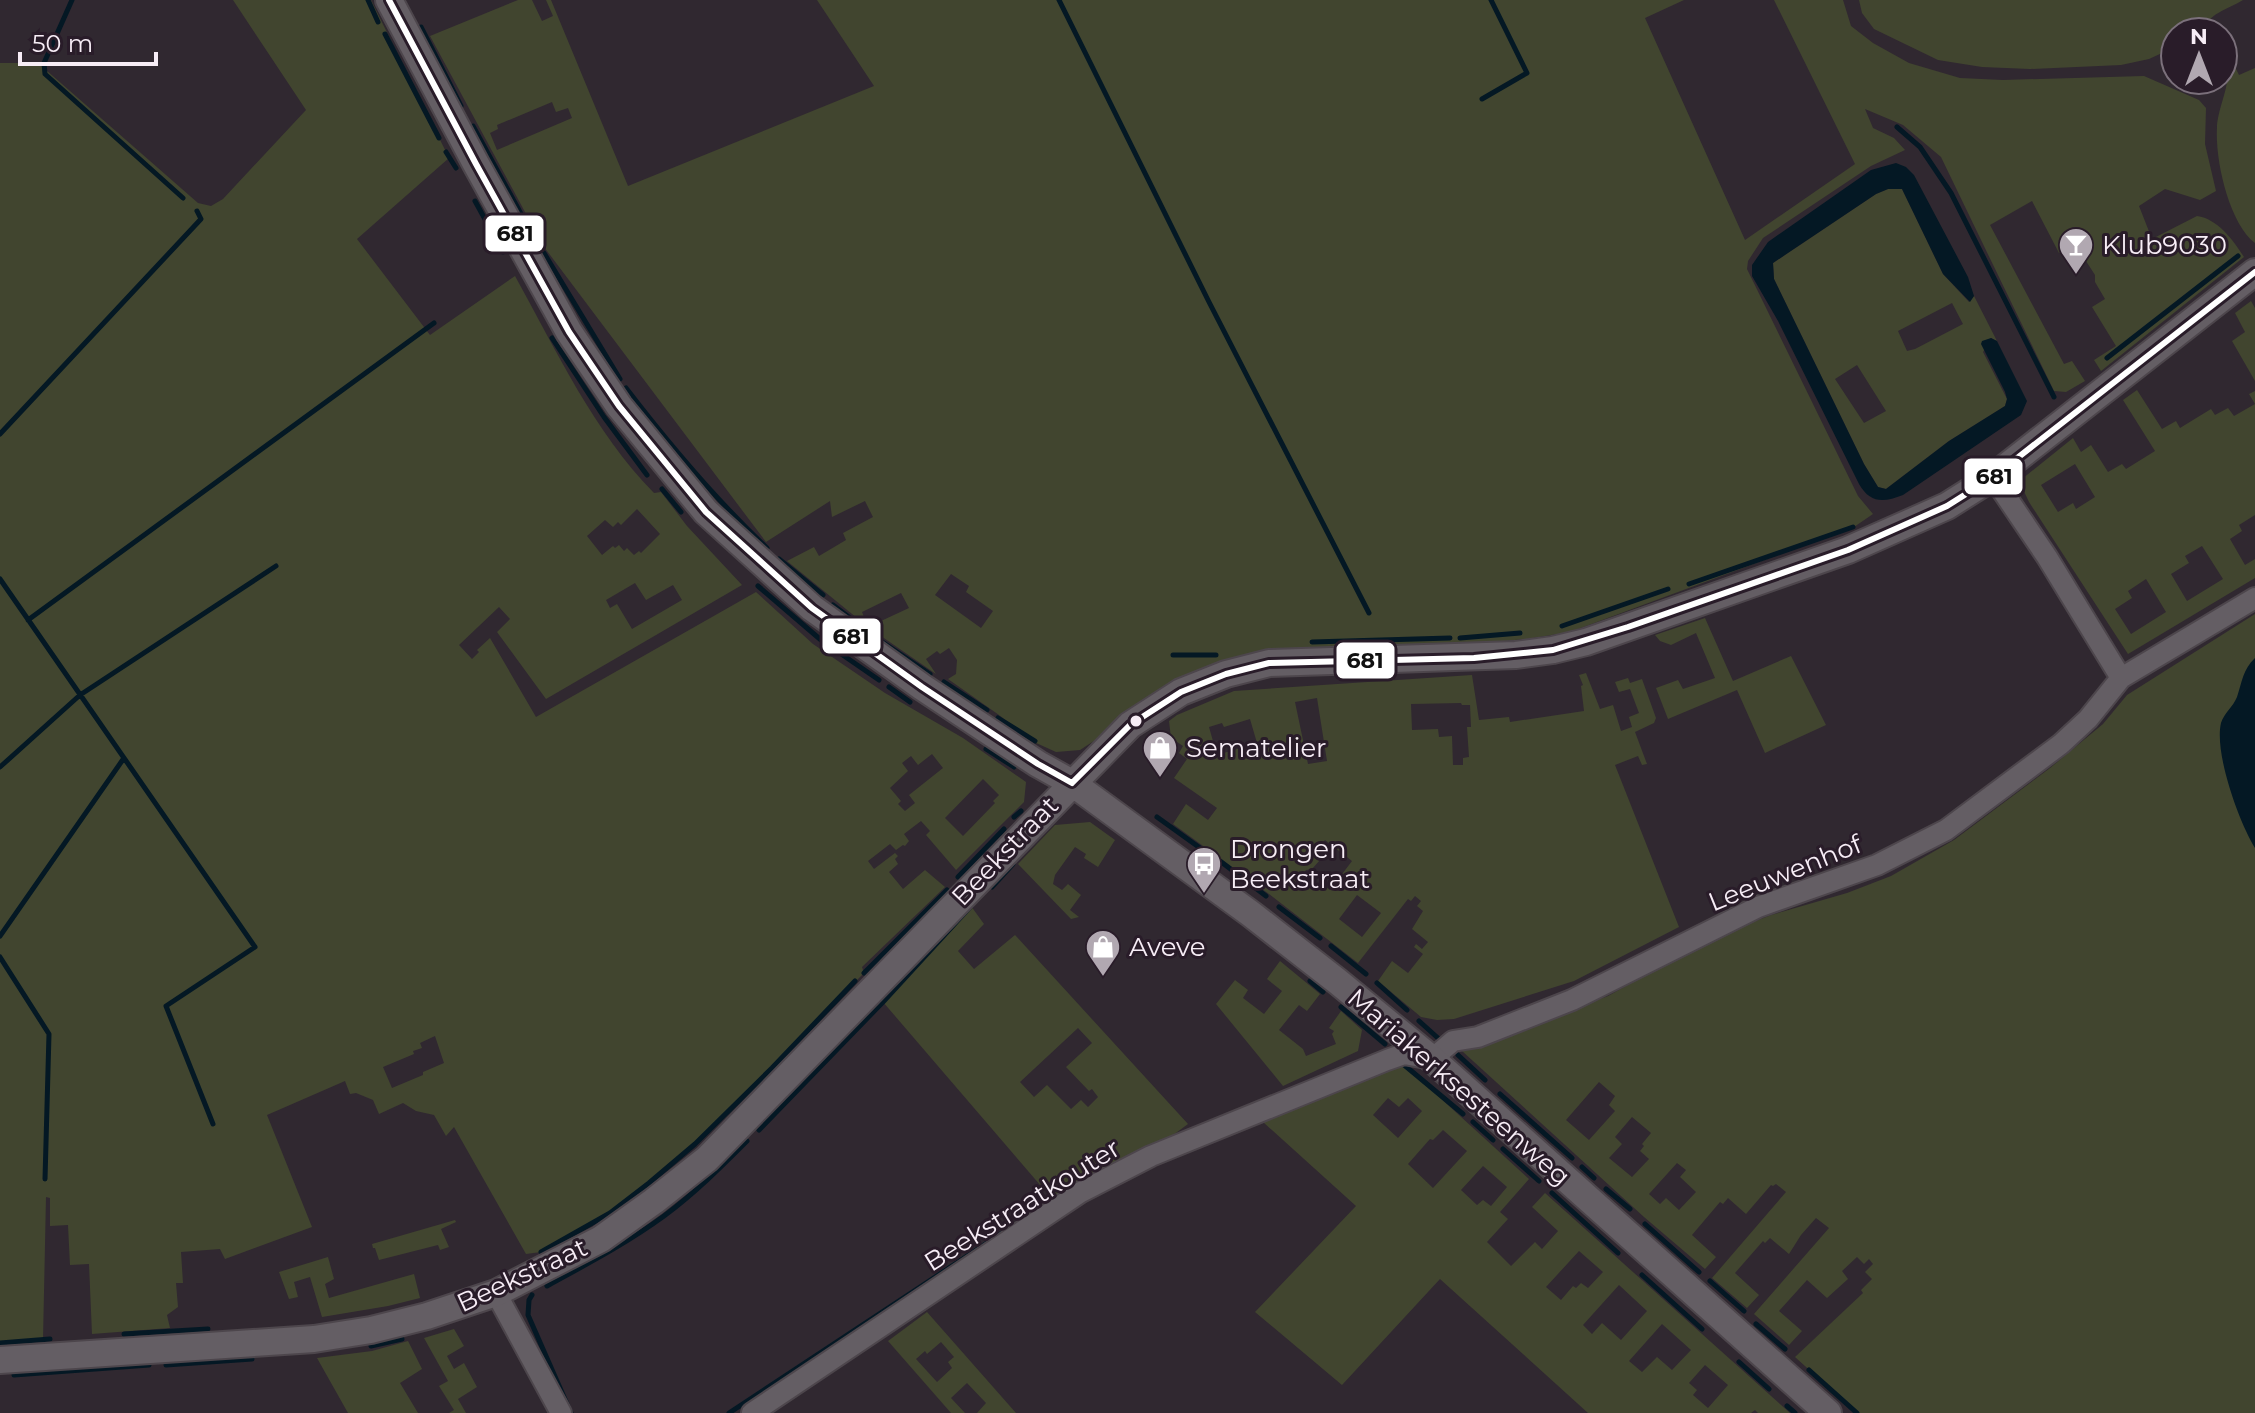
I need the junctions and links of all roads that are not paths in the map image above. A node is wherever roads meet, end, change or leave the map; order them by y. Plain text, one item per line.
1 (389, 0) edge
2 (2255, 272) edge
3 (1993, 477) junction
4 (2255, 598) edge
5 (2121, 678) junction
6 (1072, 783) junction
7 (1432, 1059) junction
8 (496, 1293) junction
9 (0, 1360) edge
10 (561, 1413) edge
11 (752, 1413) edge
12 (1828, 1413) edge

1 - 6 street, Mariakerksesteenweg
2 - 3 street, Beekstraat
3 - 5 street
3 - 6 street, Beekstraat
4 - 5 street, Leeuwenhof
5 - 7 street, Leeuwenhof
6 - 7 street, Mariakerksesteenweg
6 - 8 street, Beekstraat
7 - 11 street, Beekstraatkouter
7 - 12 street, Mariakerksesteenweg
8 - 9 street, Beekstraat
8 - 10 street

